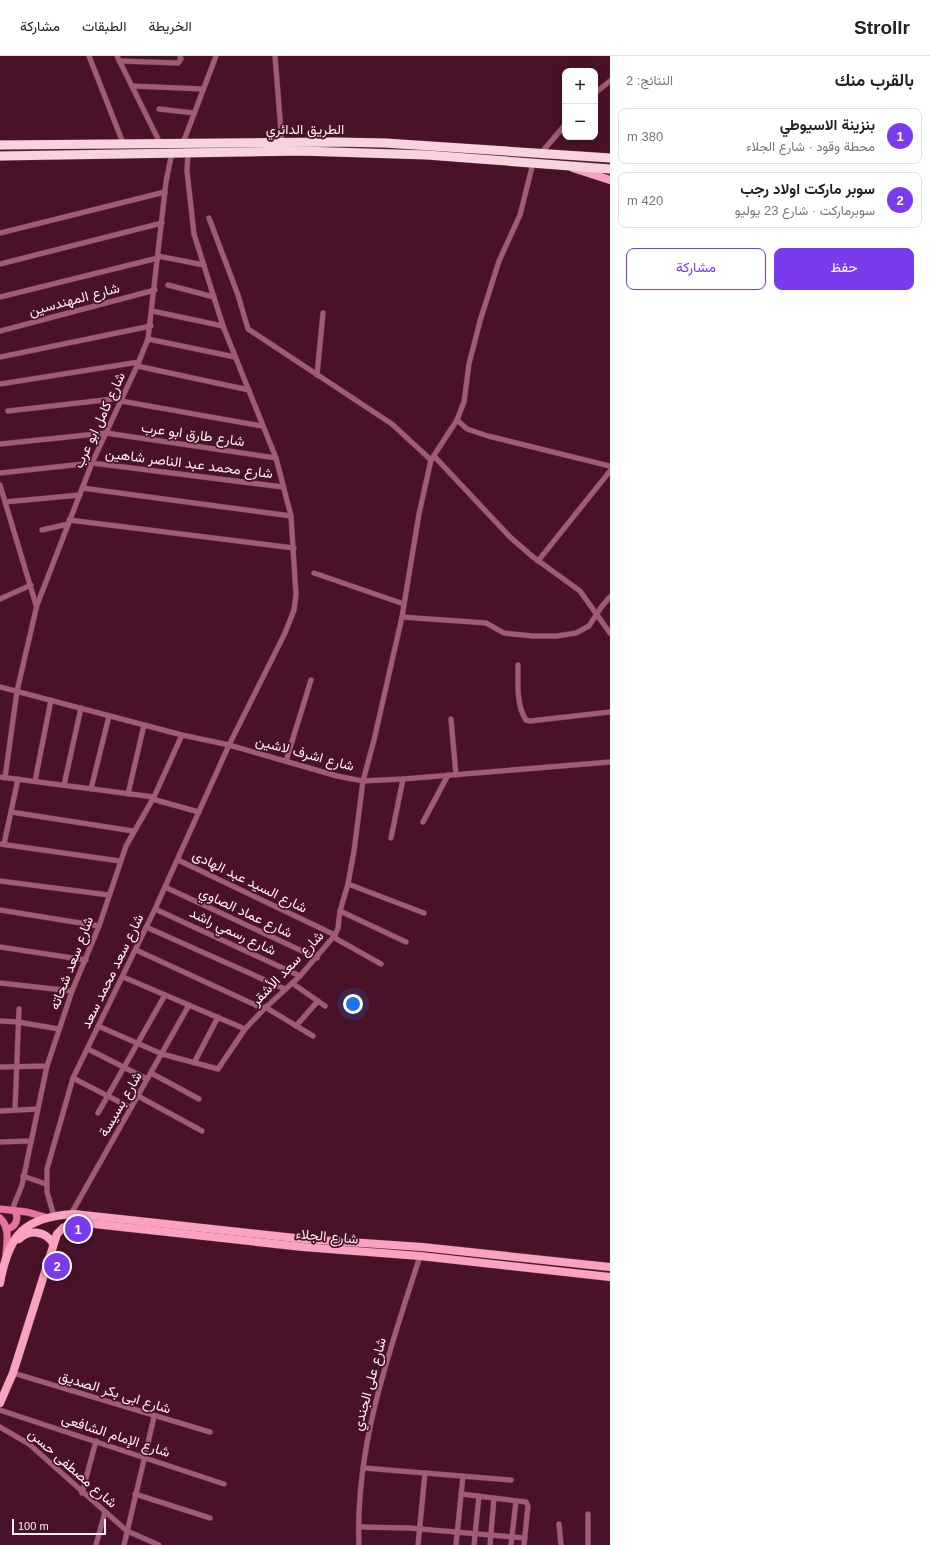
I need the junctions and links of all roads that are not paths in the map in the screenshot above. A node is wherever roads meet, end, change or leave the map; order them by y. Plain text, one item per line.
1 (89, 56) edge
2 (180, 56) edge
3 (216, 56) edge
4 (275, 56) edge
5 (118, 58) edge
6 (610, 81) edge
7 (132, 86) junction
8 (203, 89) junction
9 (598, 91) edge
10 (159, 109) dead end
11 (194, 112) junction
12 (562, 128) edge
13 (123, 143) junction
14 (160, 143) junction
15 (182, 143) junction
16 (0, 144) edge
17 (37, 144) junction
18 (283, 147) junction
19 (172, 152) junction
20 (188, 152) junction
21 (541, 153) junction
22 (38, 155) junction
23 (0, 156) edge
24 (610, 158) edge
25 (533, 163) junction
26 (562, 165) junction
27 (610, 169) edge
28 (610, 180) edge
29 (165, 192) junction
30 (209, 218) dead end
31 (162, 222) junction
32 (0, 233) edge
33 (158, 257) junction
34 (0, 264) edge
35 (204, 265) junction
36 (168, 285) dead end
37 (155, 290) junction
38 (0, 297) edge
39 (214, 297) junction
40 (152, 311) junction
41 (323, 313) dead end
42 (151, 326) junction
43 (223, 326) junction
44 (0, 331) edge
45 (148, 339) junction
46 (0, 357) edge
47 (235, 357) junction
48 (138, 364) junction
49 (317, 375) junction
50 (0, 384) edge
51 (248, 390) junction
52 (122, 400) junction
53 (8, 411) dead end
54 (457, 420) junction
55 (262, 426) junction
56 (106, 433) junction
57 (0, 444) edge
58 (276, 458) junction
59 (432, 458) junction
60 (92, 462) junction
61 (610, 466) edge
62 (610, 471) edge
63 (0, 473) edge
64 (0, 485) edge
65 (283, 487) junction
66 (82, 488) junction
67 (80, 495) junction
68 (5, 502) junction
69 (291, 516) junction
70 (69, 522) junction
71 (42, 530) dead end
72 (294, 548) junction
73 (538, 561) junction
74 (314, 572) dead end
75 (31, 585) junction
76 (0, 598) edge
77 (610, 598) edge
78 (404, 604) junction
79 (36, 606) junction
80 (598, 615) junction
81 (402, 617) junction
82 (610, 633) edge
83 (518, 665) dead end
84 (311, 680) dead end
85 (0, 687) edge
86 (17, 692) junction
87 (51, 700) junction
88 (81, 708) junction
89 (610, 712) edge
90 (110, 716) junction
91 (451, 719) dead end
92 (144, 725) junction
93 (182, 735) junction
94 (229, 745) junction
95 (286, 762) junction
96 (610, 762) edge
97 (448, 775) junction
98 (456, 775) junction
99 (2, 777) edge
100 (18, 779) junction
101 (403, 779) junction
102 (35, 781) junction
103 (363, 781) junction
104 (64, 785) junction
105 (91, 789) junction
106 (128, 794) junction
107 (153, 798) junction
108 (11, 812) junction
109 (199, 812) junction
110 (423, 822) dead end
111 (133, 831) junction
112 (391, 838) dead end
113 (2, 844) edge
114 (178, 860) junction
115 (120, 861) junction
116 (0, 881) edge
117 (348, 884) junction
118 (165, 887) junction
119 (109, 895) junction
120 (155, 909) junction
121 (0, 910) edge
122 (340, 911) junction
123 (424, 913) dead end
124 (99, 926) junction
125 (146, 928) junction
126 (334, 936) junction
127 (406, 942) dead end
128 (0, 947) edge
129 (136, 950) junction
130 (317, 958) junction
131 (86, 960) junction
132 (381, 964) dead end
133 (300, 976) junction
134 (122, 977) junction
135 (0, 983) edge
136 (292, 983) junction
137 (285, 989) junction
138 (72, 991) junction
139 (165, 995) junction
140 (318, 1001) junction
141 (189, 1005) junction
142 (325, 1006) dead end
143 (264, 1008) junction
144 (19, 1009) dead end
145 (218, 1018) junction
146 (0, 1022) edge
147 (18, 1022) junction
148 (98, 1026) junction
149 (296, 1026) junction
150 (59, 1029) junction
151 (245, 1029) junction
152 (313, 1036) dead end
153 (138, 1044) junction
154 (88, 1049) junction
155 (162, 1054) junction
156 (194, 1063) junction
157 (16, 1066) junction
158 (47, 1066) junction
159 (0, 1067) edge
160 (124, 1067) junction
161 (151, 1073) junction
162 (73, 1078) junction
163 (147, 1079) junction
164 (108, 1096) junction
165 (138, 1096) junction
166 (199, 1099) dead end
167 (131, 1108) junction
168 (38, 1109) junction
169 (15, 1110) junction
170 (0, 1112) edge
171 (98, 1113) dead end
172 (202, 1131) dead end
173 (30, 1141) junction
174 (0, 1142) edge
175 (23, 1176) junction
176 (46, 1184) junction
177 (0, 1209) edge
178 (14, 1210) junction
179 (71, 1214) junction
180 (54, 1216) junction
181 (45, 1217) junction
182 (0, 1218) edge
183 (6, 1229) junction
184 (213, 1233) junction
185 (53, 1243) junction
186 (11, 1246) junction
187 (6, 1255) junction
188 (420, 1256) junction
189 (610, 1267) edge
190 (610, 1277) edge
191 (0, 1283) edge
192 (13, 1373) junction
193 (0, 1403) edge
194 (0, 1410) edge
195 (154, 1417) junction
196 (0, 1427) edge
197 (210, 1432) dead end
198 (96, 1441) junction
199 (144, 1457) junction
200 (364, 1468) junction
201 (425, 1473) junction
202 (463, 1476) junction
203 (511, 1480) dead end
204 (224, 1484) dead end
205 (82, 1493) junction
206 (135, 1494) junction
207 (461, 1494) junction
208 (479, 1496) junction
209 (494, 1498) junction
210 (516, 1501) junction
211 (105, 1512) junction
212 (588, 1514) dead end
213 (210, 1518) dead end
214 (559, 1524) dead end
215 (359, 1527) junction
216 (420, 1529) junction
217 (127, 1531) junction
218 (457, 1533) junction
219 (475, 1535) junction
220 (491, 1536) junction
221 (512, 1537) junction
222 (525, 1538) junction
223 (96, 1545) edge
224 (124, 1545) edge
225 (159, 1545) edge
226 (360, 1545) edge
227 (418, 1545) edge
228 (456, 1545) edge
229 (474, 1545) edge
230 (490, 1545) edge
231 (511, 1545) edge
232 (524, 1545) edge
233 (561, 1545) edge
234 (588, 1545) edge

1 - 13 street
2 - 5 street
3 - 8 street
4 - 18 street
5 - 7 street
6 - 9 street
7 - 8 street
7 - 14 street
8 - 11 street
10 - 11 street
11 - 15 street
12 - 21 street
13 - 14 highway, الطريق الدائري
13 - 17 highway, الطريق الدائري
14 - 15 highway, الطريق الدائري
15 - 18 highway, الطريق الدائري
16 - 17 highway, الطريق الدائري
17 - 22 highway
18 - 20 highway, الطريق الدائري
18 - 21 highway, الطريق الدائري
18 - 25 highway, الطريق الدائري
19 - 20 highway, الطريق الدائري
19 - 22 highway, الطريق الدائري
19 - 29 street, شارع كامل ابو عرب
20 - 35 street, شارع سعد محمد سعد
21 - 24 highway, الطريق الدائري
22 - 23 highway, الطريق الدائري
25 - 26 highway, الطريق الدائري
25 - 54 street
26 - 27 highway, الطريق الدائري
26 - 28 main road, الطريق الدائري
29 - 31 street, شارع كامل ابو عرب
29 - 32 street
30 - 49 street
31 - 33 street, شارع كامل ابو عرب
31 - 34 street
33 - 35 street
33 - 37 street, شارع كامل ابو عرب
33 - 38 street
35 - 39 street, شارع سعد محمد سعد
36 - 39 street
37 - 40 street, شارع كامل ابو عرب
37 - 44 street, شارع المهندسين
39 - 43 street, شارع سعد محمد سعد
40 - 42 street, شارع كامل ابو عرب
40 - 43 street
41 - 49 street
42 - 45 street, شارع كامل ابو عرب
42 - 46 street
43 - 47 street, شارع سعد محمد سعد
45 - 47 street
45 - 48 street, شارع كامل ابو عرب
47 - 51 street, شارع سعد محمد سعد
48 - 50 street
48 - 51 street
48 - 52 street, شارع كامل ابو عرب
49 - 59 street
51 - 55 street, شارع سعد محمد سعد
52 - 53 street
52 - 55 street
52 - 56 street, شارع كامل ابو عرب
54 - 59 street
54 - 61 street
55 - 58 street, شارع سعد محمد سعد
56 - 57 street, شارع طارق ابو عرب
56 - 58 street, شارع طارق ابو عرب
56 - 60 street, شارع كامل ابو عرب
58 - 65 street, شارع سعد محمد سعد
59 - 73 street
59 - 78 street, شارع سعد الأشقر
60 - 63 street, شارع محمد عبد الناصر شاهين
60 - 65 street, شارع محمد عبد الناصر شاهين
60 - 66 street, شارع كامل ابو عرب
62 - 73 street
64 - 68 street
65 - 69 street, شارع سعد محمد سعد
66 - 67 street, شارع كامل ابو عرب
66 - 69 street
67 - 68 street
67 - 70 street, شارع كامل ابو عرب
68 - 75 street
69 - 72 street, شارع سعد محمد سعد
70 - 71 street
70 - 72 street
70 - 79 street, شارع كامل ابو عرب
72 - 94 street, شارع سعد محمد سعد
73 - 80 street
74 - 78 street
75 - 76 street
75 - 79 street
77 - 80 street
78 - 81 street, شارع سعد الأشقر
79 - 86 street, شارع كامل ابو عرب
80 - 81 street
80 - 82 street
81 - 103 street, شارع سعد الأشقر
83 - 89 street
84 - 95 street
85 - 86 street, شارع اشرف لاشين
86 - 87 street, شارع اشرف لاشين
86 - 99 street, شارع كامل ابو عرب
87 - 88 street, شارع اشرف لاشين
87 - 102 street
88 - 90 street, شارع اشرف لاشين
88 - 104 street
90 - 92 street, شارع اشرف لاشين
90 - 105 street
91 - 98 street
92 - 93 street, شارع اشرف لاشين
92 - 106 street
93 - 94 street, شارع اشرف لاشين
93 - 107 street, شارع سعد شحاته
94 - 95 street, شارع اشرف لاشين
94 - 109 street, شارع سعد محمد سعد
95 - 103 street, شارع اشرف لاشين
96 - 98 street, شارع اشرف لاشين
97 - 98 street, شارع اشرف لاشين
97 - 101 street, شارع اشرف لاشين
97 - 110 street
99 - 100 street
100 - 102 street
100 - 108 street
101 - 103 street, شارع اشرف لاشين
101 - 112 street
102 - 104 street
103 - 117 street, شارع سعد الأشقر
104 - 105 street
105 - 106 street
106 - 107 street
107 - 109 street
107 - 111 street, شارع سعد شحاته
108 - 111 street
108 - 113 street
109 - 114 street, شارع سعد محمد سعد
111 - 115 street, شارع سعد شحاته
113 - 115 street
114 - 118 street, شارع سعد محمد سعد
114 - 126 street, شارع السيد عبد الهادى
115 - 119 street, شارع سعد شحاته
116 - 119 street
117 - 122 street, شارع سعد الأشقر
117 - 123 street
118 - 120 street, شارع سعد محمد سعد
118 - 130 street, شارع عماد الصاوي
119 - 124 street, شارع سعد شحاته
120 - 125 street, شارع سعد محمد سعد
120 - 133 street, شارع رسمي راشد
121 - 124 street
122 - 126 street, شارع سعد الأشقر
122 - 127 street
124 - 131 street, شارع سعد شحاته
125 - 129 street, شارع سعد محمد سعد
125 - 137 street
126 - 130 street, شارع سعد الأشقر
126 - 132 street, شارع السيد عبد الهادى
128 - 131 street
129 - 134 street, شارع سعد محمد سعد
129 - 143 street
130 - 133 street, شارع سعد الأشقر
131 - 138 street, شارع سعد شحاته
133 - 136 street, شارع سعد الأشقر
134 - 139 street
134 - 148 street, شارع سعد محمد سعد
135 - 138 street
136 - 137 street, شارع سعد الأشقر
136 - 140 street
137 - 143 street, شارع سعد الأشقر
138 - 150 street, شارع سعد شحاته
139 - 141 street
139 - 153 street
140 - 142 street
140 - 149 street
141 - 145 street
141 - 155 street, شارع بسيسة
143 - 149 street
143 - 151 street, شارع سعد الأشقر
144 - 147 street
145 - 151 street
145 - 156 street
146 - 147 street
147 - 150 street
147 - 157 street
148 - 153 street
148 - 154 street, شارع سعد محمد سعد
149 - 152 street
150 - 158 street, شارع سعد شحاته
151 - 156 street, شارع سعد الأشقر
153 - 155 street
153 - 160 street
154 - 160 street
154 - 162 street, شارع سعد محمد سعد
155 - 156 street
155 - 161 street, شارع بسيسة
157 - 158 street
157 - 159 street
157 - 169 street
158 - 168 street, شارع سعد شحاته
160 - 163 street
160 - 164 street
161 - 163 street, شارع بسيسة
161 - 166 street
162 - 164 street
162 - 176 street, شارع سعد محمد سعد
163 - 165 street, شارع بسيسة
164 - 167 street
164 - 171 street
165 - 167 street, شارع بسيسة
165 - 172 street
167 - 179 street, شارع بسيسة
168 - 169 street
168 - 173 street, شارع سعد شحاته
169 - 170 street
173 - 174 street
173 - 175 street, شارع سعد شحاته
175 - 176 street
175 - 178 street, شارع سعد شحاته
176 - 180 street, شارع سعد محمد سعد
177 - 178 street, شارع الجلاء
178 - 181 street, شارع الجلاء
178 - 183 street
179 - 180 main road, شارع الجلاء
179 - 184 main road, شارع الجلاء
180 - 181 main road, شارع الجلاء
181 - 186 main road, شارع الجلاء
182 - 183 street
183 - 187 street
184 - 185 main road, شارع الجلاء
184 - 188 main road, شارع الجلاء
184 - 189 main road, شارع الجلاء
185 - 186 main road
185 - 192 main road
186 - 187 main road, شارع الجلاء
187 - 191 main road, شارع الجلاء
188 - 190 main road, شارع الجلاء
188 - 200 street, شارع على الجندي
192 - 193 main road
192 - 195 street, شارع ابى بكر الصديق
194 - 198 street, شارع الإمام الشافعى
195 - 197 street, شارع ابى بكر الصديق
195 - 199 street
196 - 205 street, شارع مصطفى حسن
198 - 199 street, شارع الإمام الشافعى
198 - 205 street
199 - 204 street, شارع الإمام الشافعى
199 - 206 street
200 - 201 street
200 - 215 street, شارع على الجندي
201 - 202 street
201 - 216 street
202 - 203 street
202 - 207 street
205 - 211 street, شارع مصطفى حسن
206 - 213 street
206 - 217 street
207 - 208 street
207 - 218 street
208 - 209 street
208 - 219 street
209 - 210 street
209 - 220 street
210 - 221 street
210 - 222 street
211 - 217 street, شارع مصطفى حسن
211 - 223 street
212 - 234 street
214 - 233 street
215 - 216 street
215 - 226 street, شارع على الجندي
216 - 218 street
216 - 227 street
217 - 224 street
217 - 225 street, شارع مصطفى حسن
218 - 219 street
218 - 228 street
219 - 220 street
219 - 229 street
220 - 221 street
220 - 230 street
221 - 222 street
221 - 231 street
222 - 232 street

